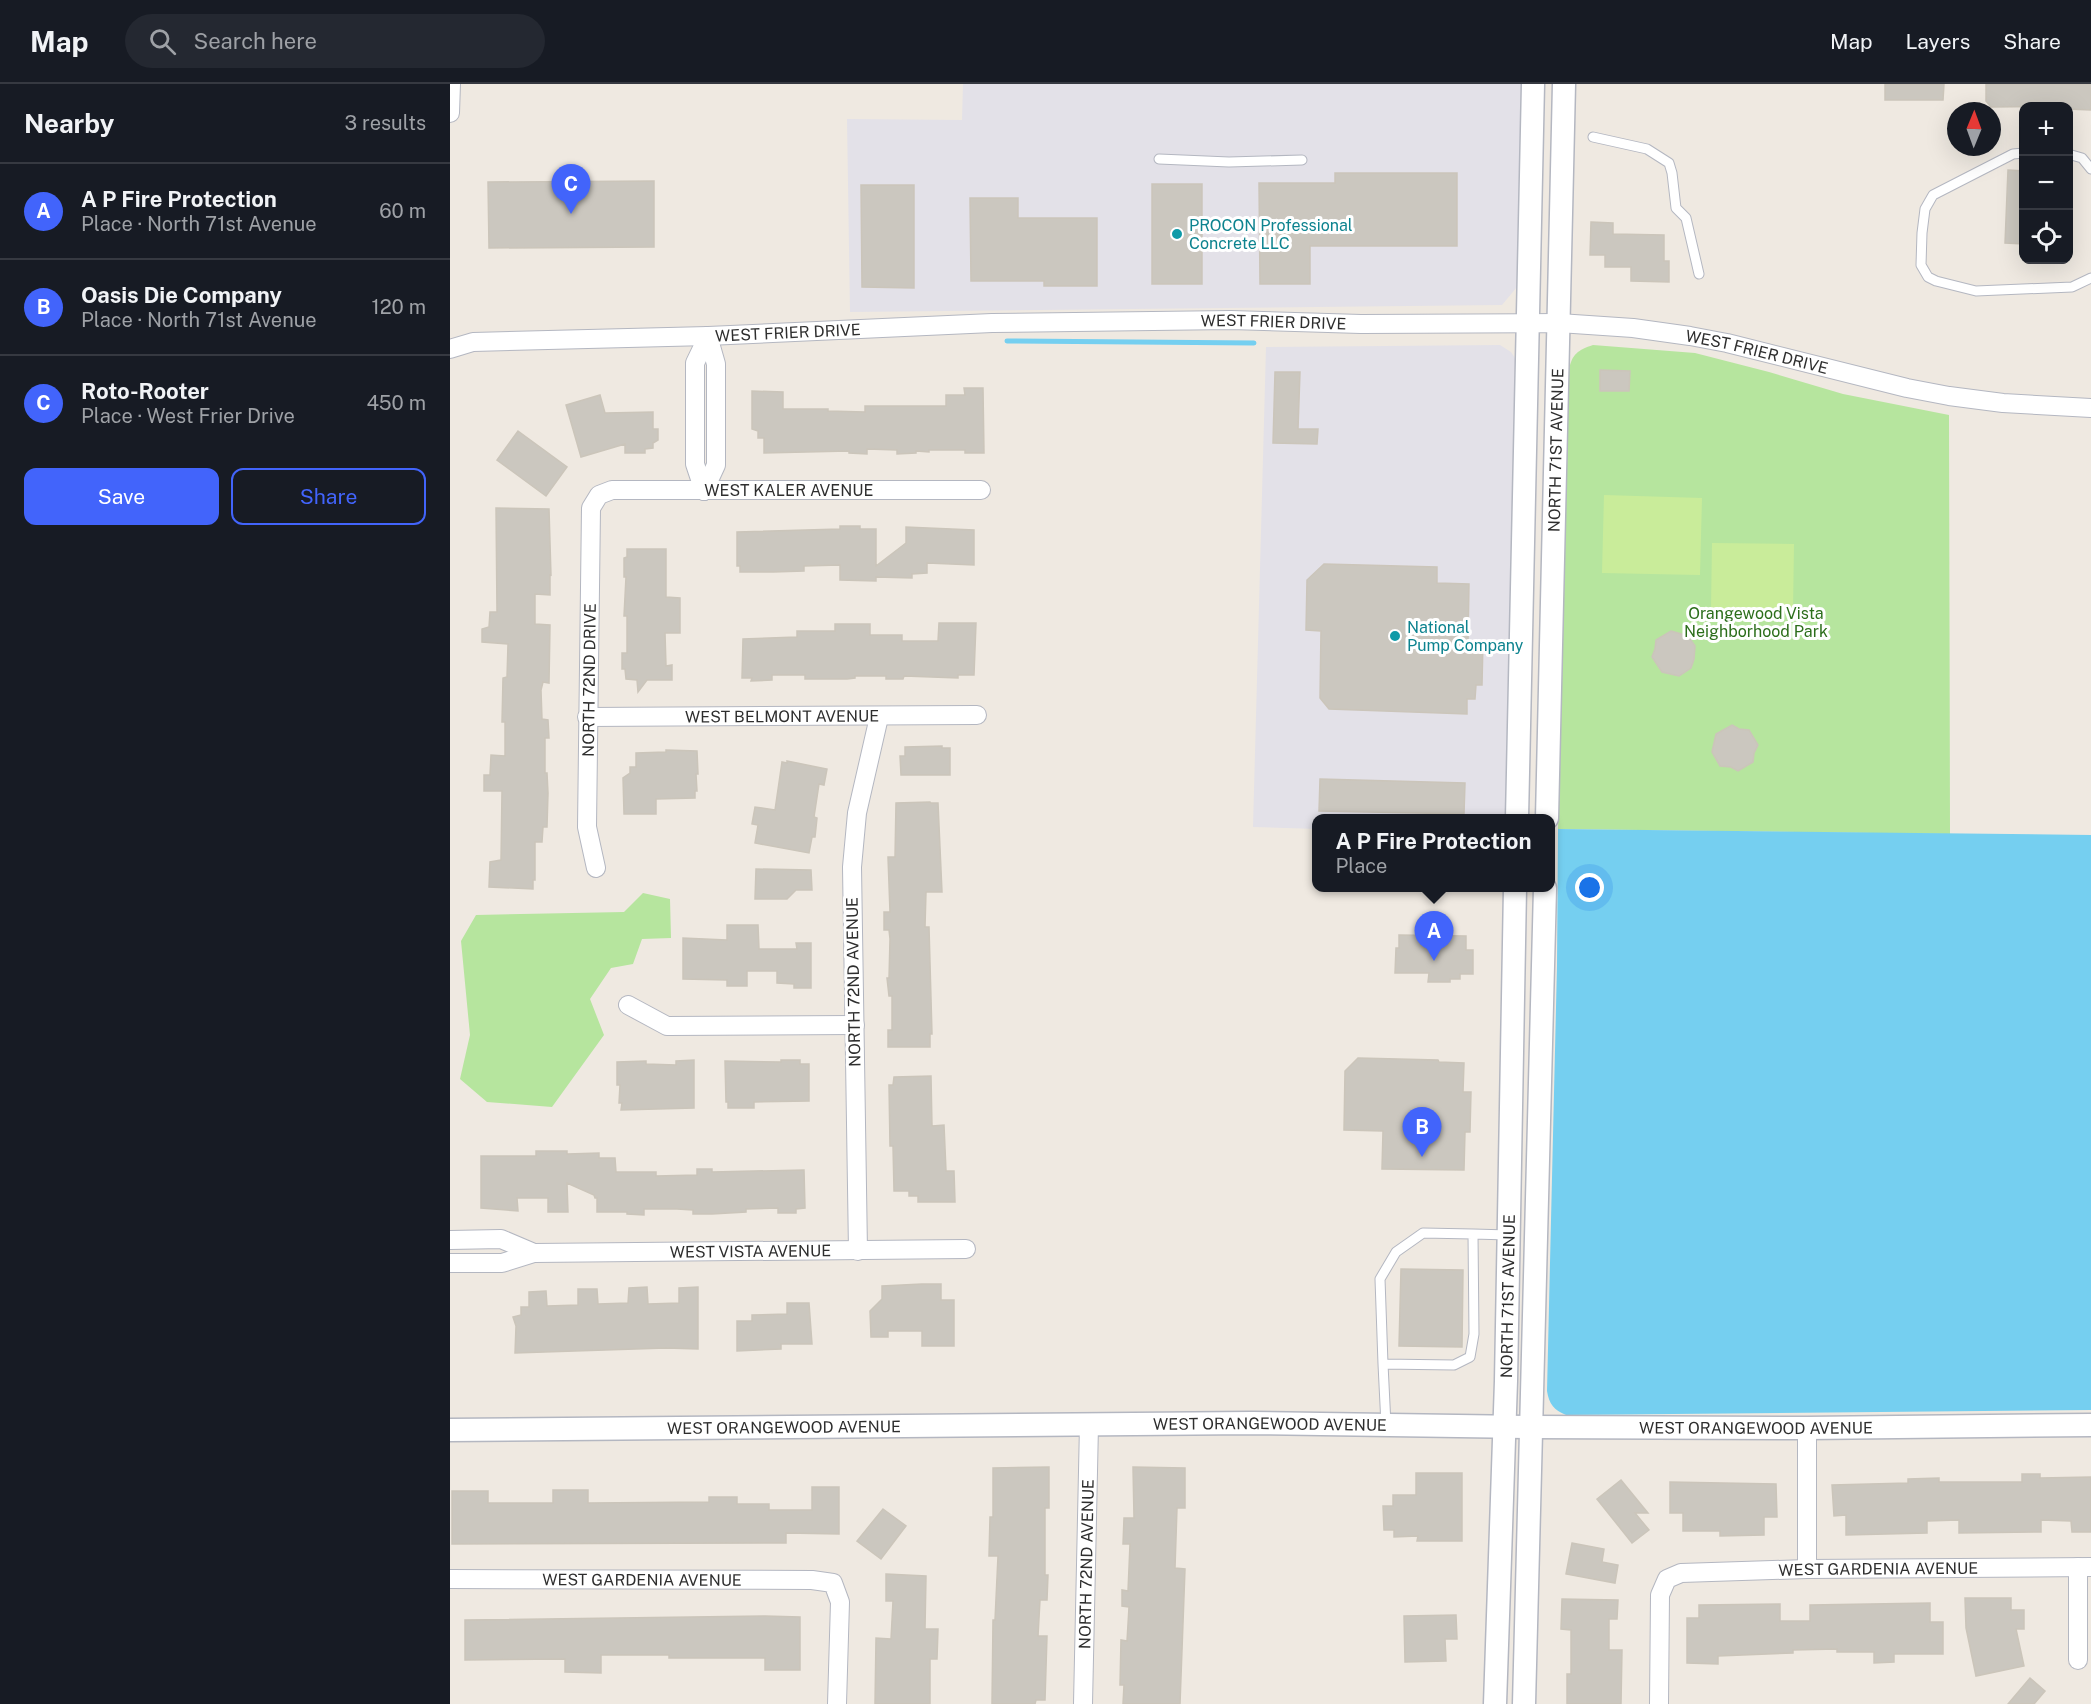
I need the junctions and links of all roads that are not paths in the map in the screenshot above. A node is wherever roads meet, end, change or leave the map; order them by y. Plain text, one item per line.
1 (451, 84) edge
2 (1533, 84) edge
3 (1564, 84) edge
4 (450, 113) edge
5 (1532, 136) junction
6 (1563, 137) junction
7 (1593, 137) dead end
8 (2019, 153) edge
9 (2073, 155) edge
10 (1159, 159) dead end
11 (1302, 160) dead end
12 (2091, 169) edge
13 (1699, 274) dead end
14 (2091, 278) edge
15 (1528, 323) junction
16 (1559, 323) junction
17 (708, 336) junction
18 (450, 350) edge
19 (2091, 408) edge
20 (981, 490) dead end
21 (704, 491) junction
22 (599, 495) joint
23 (1522, 570) junction
24 (1552, 571) junction
25 (977, 715) dead end
26 (587, 717) junction
27 (879, 717) junction
28 (1517, 814) edge
29 (1547, 814) edge
30 (596, 868) dead end
31 (1515, 892) edge
32 (1545, 892) edge
33 (628, 1005) dead end
34 (855, 1025) junction
35 (1473, 1234) junction
36 (1509, 1235) junction
37 (450, 1240) edge
38 (966, 1249) dead end
39 (858, 1251) junction
40 (534, 1253) junction
41 (450, 1263) edge
42 (1383, 1364) junction
43 (1089, 1425) junction
44 (1386, 1425) junction
45 (2091, 1425) edge
46 (1504, 1427) junction
47 (1532, 1427) junction
48 (1806, 1428) junction
49 (450, 1430) edge
50 (2085, 1567) edge
51 (1807, 1569) junction
52 (450, 1579) edge
53 (2078, 1660) dead end
54 (837, 1704) edge
55 (1083, 1704) edge
56 (1495, 1704) edge
57 (1524, 1704) edge
58 (1659, 1704) edge

1 - 4 street
2 - 5 street, NORTH 71ST AVENUE
3 - 6 street, NORTH 71ST AVENUE
5 - 6 street
5 - 15 street, NORTH 71ST AVENUE
6 - 16 street, NORTH 71ST AVENUE
7 - 13 lane
8 - 14 lane
9 - 12 lane
10 - 11 lane
15 - 16 street, WEST FRIER DRIVE
15 - 17 street, WEST FRIER DRIVE
15 - 23 street, NORTH 71ST AVENUE
16 - 19 street, WEST FRIER DRIVE
16 - 24 street, NORTH 71ST AVENUE
17 - 18 street, WEST FRIER DRIVE
17 - 21 street
20 - 21 street, WEST KALER AVENUE
21 - 22 street, WEST KALER AVENUE
22 - 26 street, NORTH 72ND DRIVE
23 - 24 street
23 - 28 street, NORTH 71ST AVENUE
24 - 29 street, NORTH 71ST AVENUE
25 - 27 street, WEST BELMONT AVENUE
26 - 27 street, WEST BELMONT AVENUE
26 - 30 street, NORTH 72ND DRIVE
27 - 34 street, NORTH 72ND AVENUE
31 - 36 street, NORTH 71ST AVENUE
32 - 47 street, NORTH 71ST AVENUE
33 - 34 street
34 - 39 street, NORTH 72ND AVENUE
35 - 36 lane
35 - 42 lane
35 - 42 lane
36 - 46 street, NORTH 71ST AVENUE
37 - 40 street, WEST VISTA AVENUE
38 - 39 street, WEST VISTA AVENUE
39 - 40 street, WEST VISTA AVENUE
40 - 41 street, WEST VISTA AVENUE
42 - 44 lane
43 - 44 street, WEST ORANGEWOOD AVENUE
43 - 49 street, WEST ORANGEWOOD AVENUE
43 - 55 street, NORTH 72ND AVENUE
44 - 46 street, WEST ORANGEWOOD AVENUE
45 - 48 street, WEST ORANGEWOOD AVENUE
46 - 47 street, WEST ORANGEWOOD AVENUE
46 - 56 street, NORTH 71ST AVENUE
47 - 48 street, WEST ORANGEWOOD AVENUE
47 - 57 street, NORTH 71ST AVENUE
48 - 51 street
50 - 51 street, WEST GARDENIA AVENUE
50 - 53 street
51 - 58 street, WEST GARDENIA AVENUE
52 - 54 street, WEST GARDENIA AVENUE

